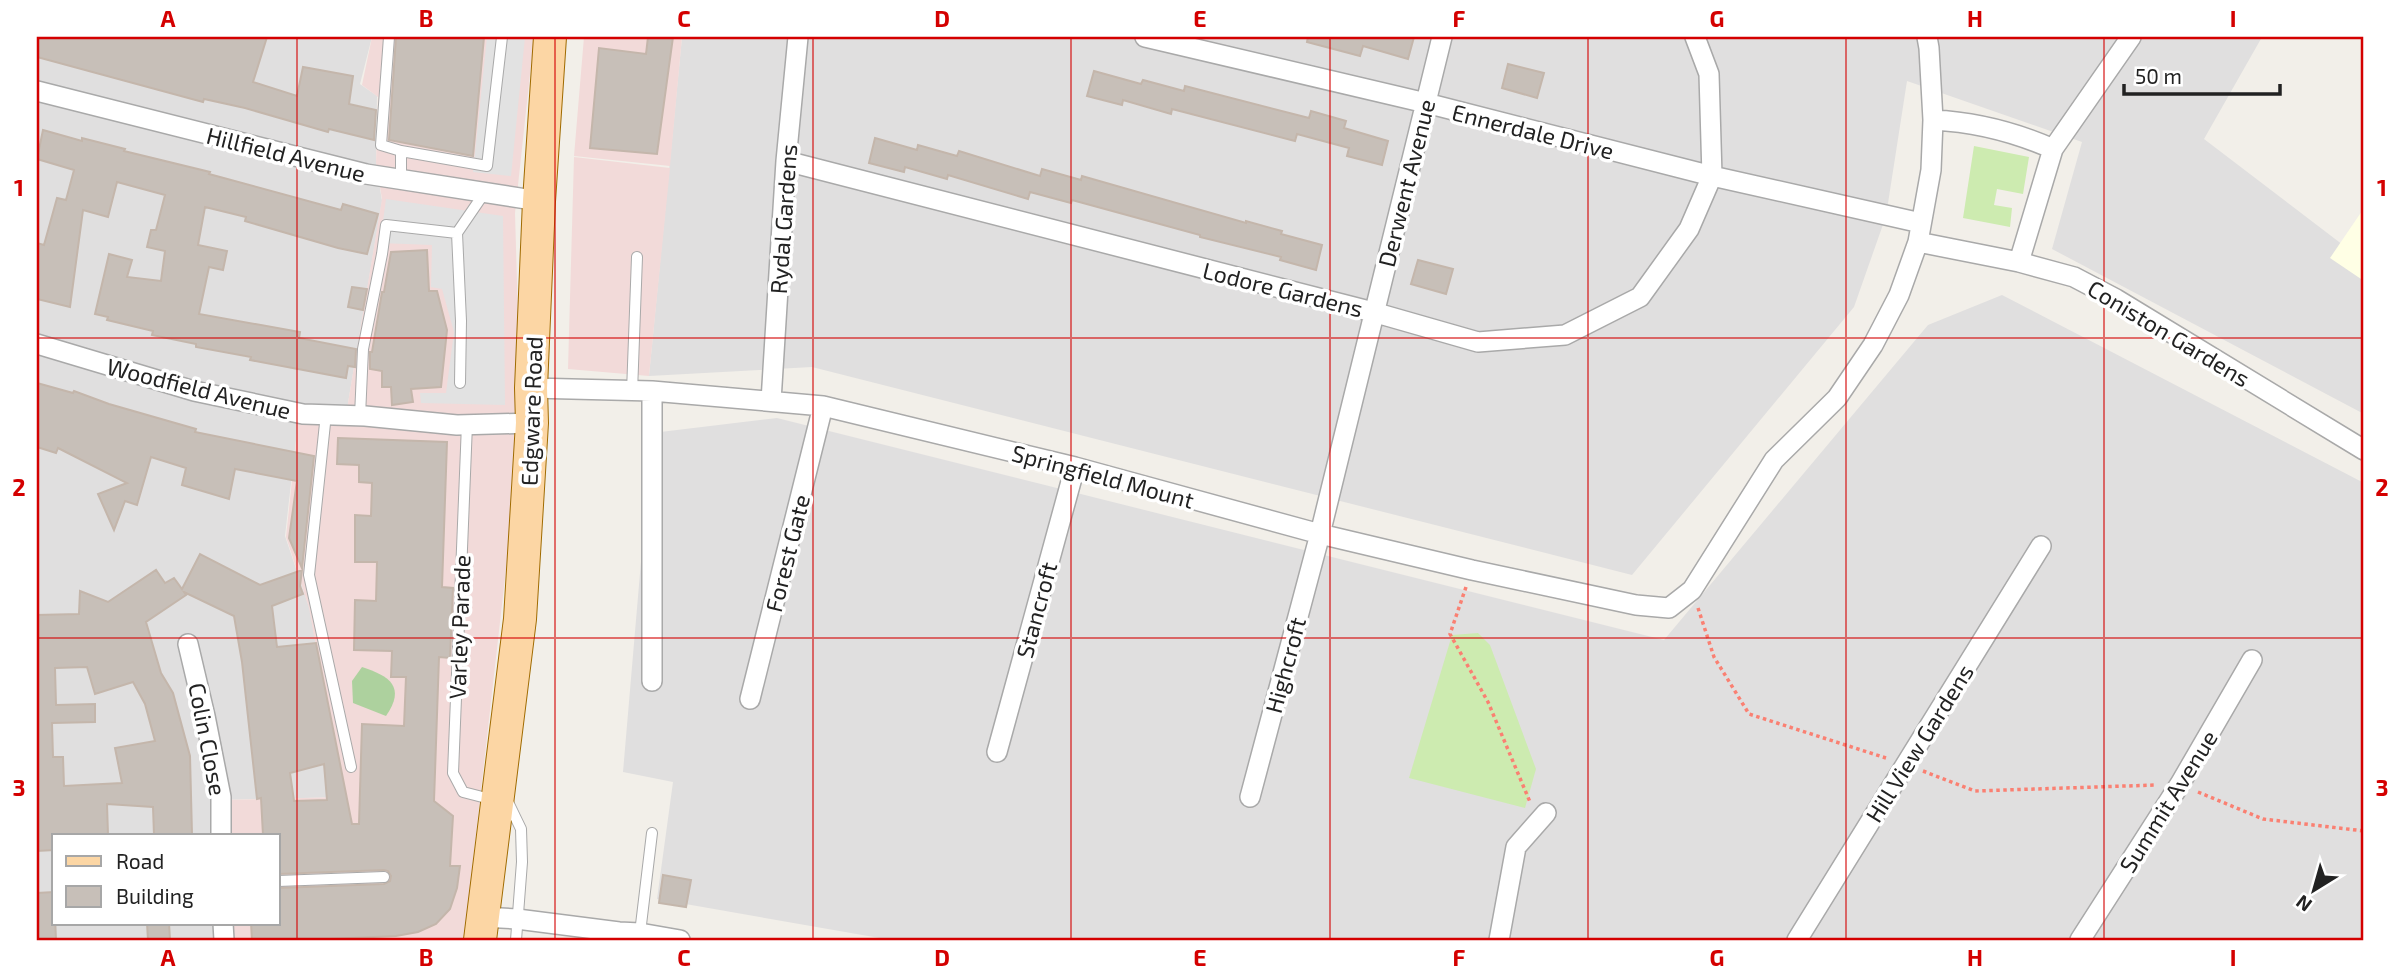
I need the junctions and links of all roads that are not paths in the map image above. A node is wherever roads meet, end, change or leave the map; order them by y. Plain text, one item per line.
1 (389, 37) edge
2 (502, 37) edge
3 (550, 37) edge
4 (798, 37) edge
5 (1145, 37) edge
6 (1441, 37) edge
7 (1695, 37) edge
8 (1927, 37) edge
9 (2132, 37) edge
10 (37, 91) edge
11 (1426, 103) junction
12 (1933, 120) junction
13 (2053, 149) junction
14 (401, 151) junction
15 (786, 161) junction
16 (1712, 176) junction
17 (401, 179) junction
18 (485, 191) junction
19 (539, 201) junction
20 (1920, 232) junction
21 (457, 233) junction
22 (637, 257) dead end
23 (2019, 262) junction
24 (1373, 312) junction
25 (37, 344) edge
26 (460, 383) dead end
27 (531, 388) junction
28 (652, 391) junction
29 (632, 392) junction
30 (771, 401) junction
31 (823, 406) junction
32 (327, 414) junction
33 (360, 416) junction
34 (532, 423) junction
35 (467, 424) junction
36 (2364, 450) edge
37 (1075, 467) junction
38 (1320, 534) junction
39 (2041, 546) dead end
40 (188, 644) dead end
41 (2252, 660) dead end
42 (652, 681) dead end
43 (750, 699) dead end
44 (997, 752) dead end
45 (351, 767) dead end
46 (499, 793) junction
47 (1250, 797) dead end
48 (1542, 817) road end
49 (652, 833) dead end
50 (221, 834) edge
51 (384, 877) dead end
52 (280, 881) edge
53 (517, 919) junction
54 (481, 929) edge
55 (640, 933) junction
56 (619, 936) edge
57 (516, 940) edge
58 (680, 940) edge
59 (1499, 940) edge
60 (1797, 940) edge
61 (2080, 940) edge

1 - 14 lane
2 - 14 lane
3 - 19 main road, Edgware Road
4 - 15 street, Rydal Gardens
5 - 11 street, Ennerdale Drive
6 - 11 street, Derwent Avenue
7 - 16 street
8 - 12 street
9 - 13 street
10 - 17 street, Hillfield Avenue
11 - 16 street, Ennerdale Drive
11 - 24 street, Derwent Avenue
12 - 13 street
12 - 20 street
13 - 23 street
14 - 17 lane
15 - 24 street, Lodore Gardens
15 - 30 street, Rydal Gardens
16 - 20 street, Ennerdale Drive
16 - 24 street, Lodore Gardens
17 - 18 street, Hillfield Avenue
18 - 19 street, Hillfield Avenue
18 - 21 lane
19 - 27 main road, Edgware Road
20 - 23 street, Coniston Gardens
20 - 38 street, Springfield Mount
21 - 26 lane
21 - 33 lane
22 - 29 lane
23 - 36 street, Coniston Gardens
24 - 38 street, Derwent Avenue
25 - 32 street, Woodfield Avenue
27 - 29 street, Springfield Mount
27 - 34 main road, Edgware Road
28 - 29 street, Springfield Mount
28 - 30 street, Springfield Mount
28 - 42 street
30 - 31 street, Springfield Mount
31 - 37 street, Springfield Mount
31 - 43 street, Forest Gate
32 - 33 street, Woodfield Avenue
32 - 45 lane
33 - 35 street, Woodfield Avenue
34 - 35 street, Woodfield Avenue
34 - 46 main road, Edgware Road
35 - 46 lane, Varley Parade
37 - 38 street, Springfield Mount
37 - 44 street, Stancroft
38 - 47 street, Highcroft
39 - 60 street, Hill View Gardens
40 - 50 street, Colin Close
41 - 61 street, Summit Avenue
46 - 53 lane
46 - 54 main road, Edgware Road
48 - 59 street
49 - 55 lane
51 - 52 lane
53 - 54 street
53 - 56 street
53 - 57 lane
55 - 56 street
55 - 58 street

